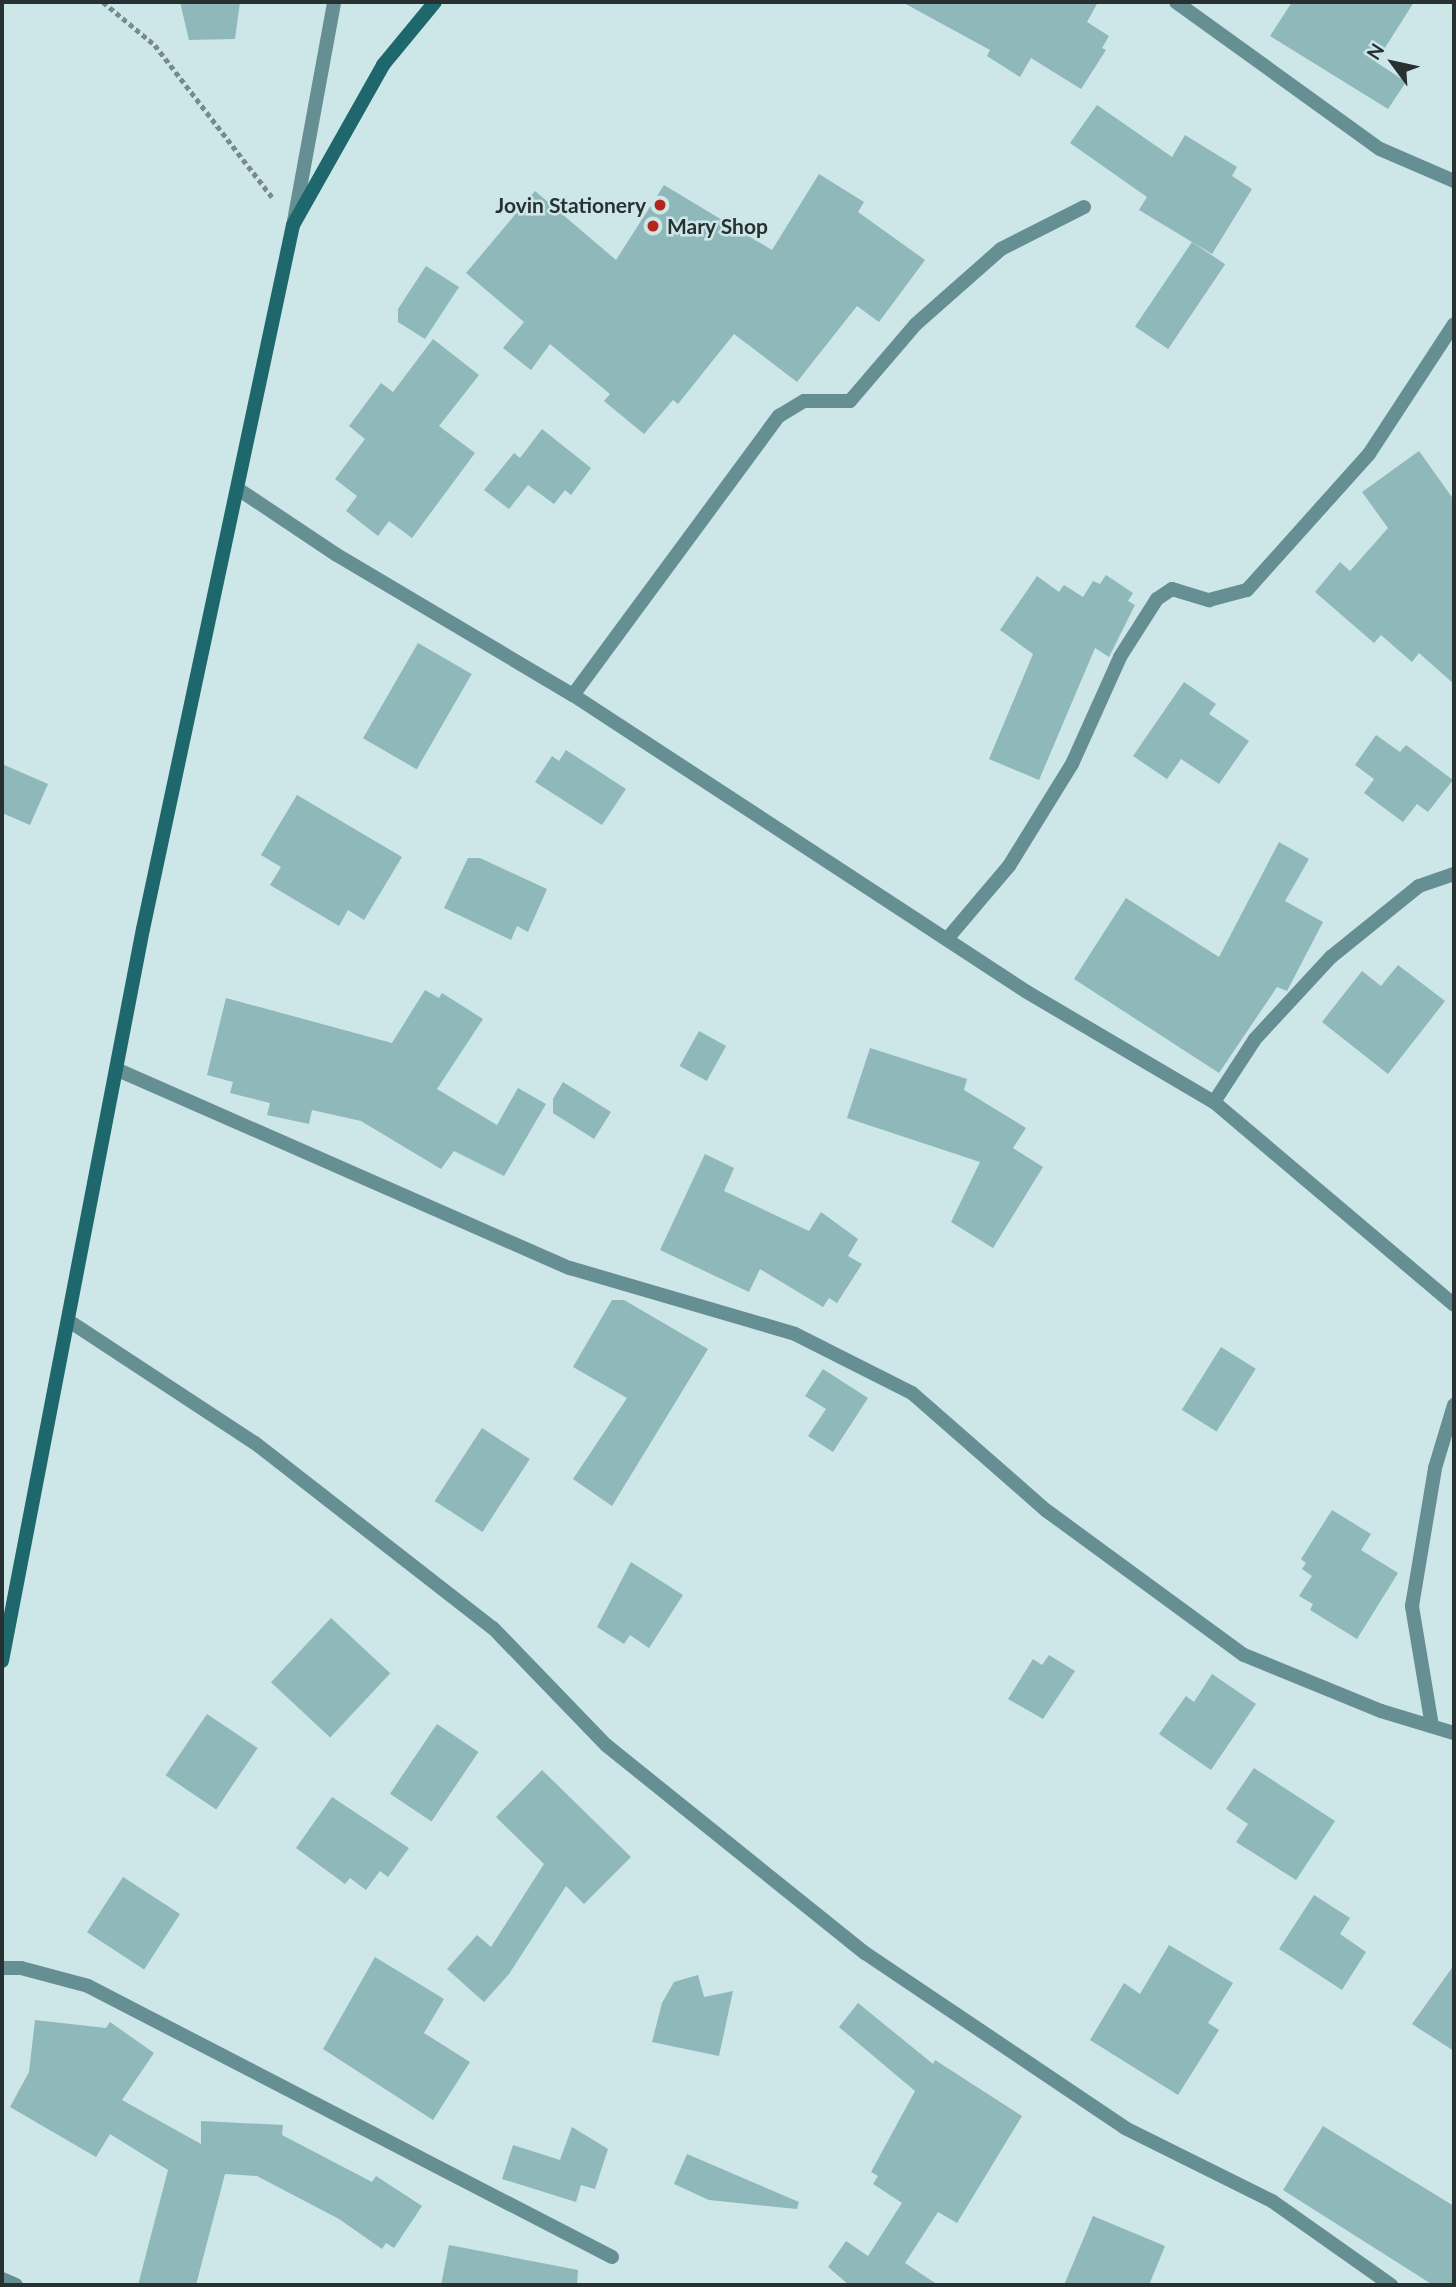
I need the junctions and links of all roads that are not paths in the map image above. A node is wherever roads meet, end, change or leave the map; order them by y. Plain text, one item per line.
1 (334, 2) edge
2 (435, 2) edge
3 (1176, 2) edge
4 (1453, 178) edge
5 (1084, 207) dead end
6 (293, 225) junction
7 (1454, 324) edge
8 (241, 491) junction
9 (573, 695) junction
10 (1454, 874) edge
11 (947, 939) junction
12 (118, 1070) junction
13 (1214, 1102) junction
14 (1454, 1305) edge
15 (69, 1321) junction
16 (1454, 1405) edge
17 (2, 1661) edge
18 (1432, 1726) junction
19 (1454, 1733) edge
20 (2, 1968) edge
21 (612, 2257) dead end
22 (2, 2279) edge
23 (16, 2285) edge
24 (1391, 2285) edge

1 - 6 street
2 - 6 street
3 - 4 street
5 - 9 street
6 - 8 street
7 - 11 street
8 - 9 street
8 - 12 street
9 - 11 street
10 - 13 street
11 - 13 street
12 - 15 street
12 - 18 street
13 - 14 street
15 - 17 street
15 - 24 street
16 - 18 street
18 - 19 street
20 - 21 street
22 - 23 street

